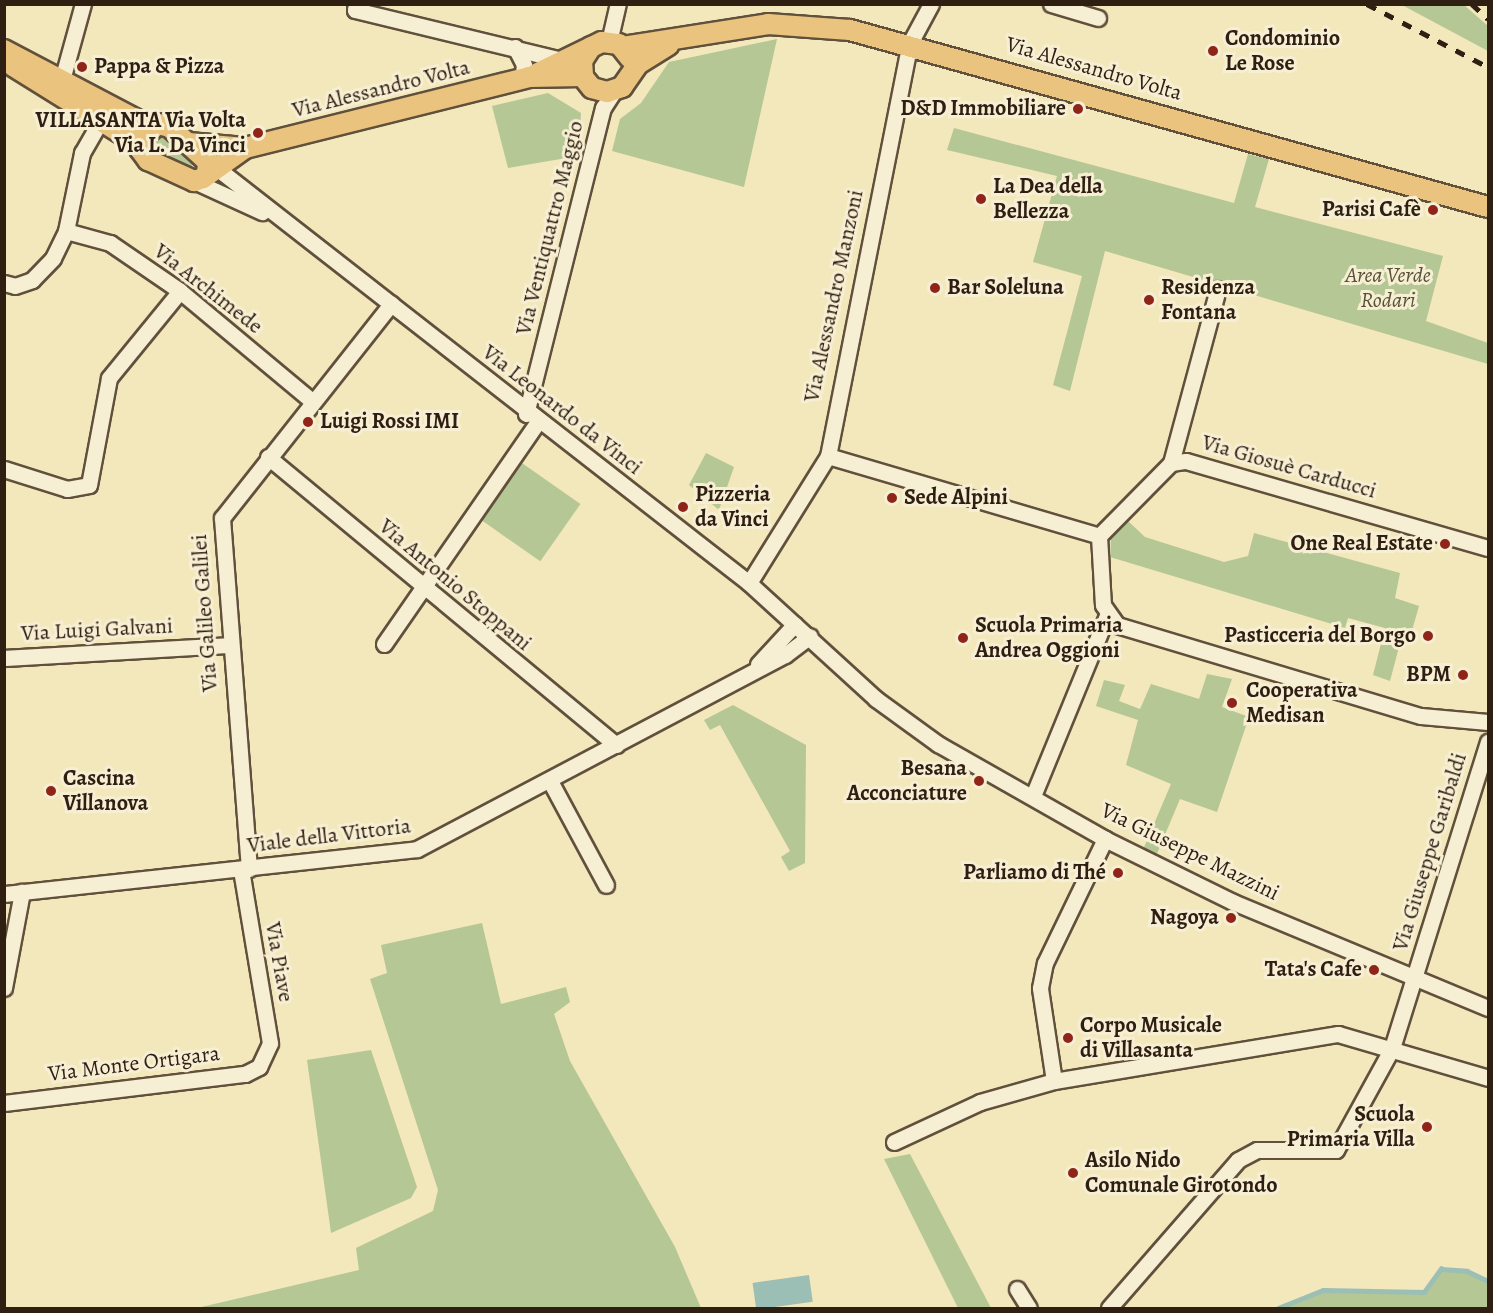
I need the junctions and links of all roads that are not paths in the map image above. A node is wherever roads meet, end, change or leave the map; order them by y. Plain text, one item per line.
1 (83, 4) edge
2 (356, 4) edge
3 (618, 4) edge
4 (932, 4) edge
5 (1052, 4) edge
6 (1098, 18) dead end
7 (680, 40) junction
8 (910, 44) junction
9 (608, 45) junction
10 (515, 47) junction
11 (4, 50) edge
12 (4, 60) edge
13 (561, 60) junction
14 (631, 72) junction
15 (583, 76) junction
16 (526, 78) junction
17 (62, 80) junction
18 (614, 91) junction
19 (105, 115) junction
20 (150, 127) junction
21 (189, 143) junction
22 (140, 145) junction
23 (245, 148) junction
24 (207, 171) junction
25 (1488, 207) edge
26 (284, 222) junction
27 (66, 231) junction
28 (4, 283) edge
29 (1218, 289) dead end
30 (180, 291) junction
31 (391, 304) junction
32 (312, 401) junction
33 (532, 419) junction
34 (828, 456) junction
35 (268, 457) junction
36 (1171, 463) junction
37 (4, 469) edge
38 (1099, 536) junction
39 (1488, 548) edge
40 (749, 583) junction
41 (422, 587) junction
42 (1107, 616) junction
43 (795, 624) junction
44 (810, 636) junction
45 (384, 644) dead end
46 (229, 645) junction
47 (4, 658) edge
48 (758, 665) junction
49 (1488, 722) edge
50 (1488, 742) edge
51 (616, 745) junction
52 (953, 752) joint
53 (550, 781) junction
54 (1033, 796) junction
55 (1105, 839) junction
56 (245, 870) junction
57 (606, 885) dead end
58 (22, 892) junction
59 (4, 894) edge
60 (1415, 976) junction
61 (4, 988) edge
62 (1488, 1008) edge
63 (1392, 1048) junction
64 (265, 1060) joint
65 (1488, 1078) edge
66 (1054, 1081) junction
67 (4, 1103) edge
68 (894, 1142) dead end
69 (1017, 1288) dead end
70 (1029, 1308) edge
71 (1109, 1308) edge

1 - 17 street
2 - 10 street
3 - 9 street
4 - 8 street, Via Alessandro Manzoni
5 - 6 street
7 - 8 main road, Via Alessandro Volta
7 - 9 main road, Via Alessandro Volta
7 - 14 main road, Via Alessandro Volta
8 - 25 main road, Via Alessandro Volta
8 - 34 street, Via Alessandro Manzoni
9 - 13 main road, Via Alessandro Volta
9 - 14 main road
9 - 15 main road
10 - 13 street
10 - 16 street
11 - 17 main road
12 - 19 main road
13 - 16 main road, Via Alessandro Volta
14 - 18 main road, Via Alessandro Volta
15 - 16 main road, Via Alessandro Volta
15 - 18 main road
16 - 23 main road, Via Alessandro Volta
17 - 19 main road
18 - 33 street, Via Ventiquattro Maggio
19 - 20 main road
19 - 22 main road
19 - 27 street
20 - 21 main road
20 - 22 main road
21 - 23 main road, Via Alessandro Volta
21 - 24 main road
22 - 24 main road
23 - 24 main road, Via Alessandro Volta
24 - 26 street, Via Leonardo da Vinci
24 - 26 street, Via Leonardo da Vinci
26 - 31 street, Via Leonardo da Vinci
27 - 28 street
27 - 30 street, Via Archimede
29 - 36 street
30 - 32 street, Via Archimede
30 - 37 street
31 - 32 street, Via Galileo Galilei
31 - 33 street, Via Leonardo da Vinci
32 - 35 street, Via Galileo Galilei
33 - 40 street, Via Leonardo da Vinci
33 - 41 street
34 - 38 street
34 - 40 street, Via Alessandro Manzoni
35 - 41 street, Via Antonio Stoppani
35 - 46 street, Via Galileo Galilei
36 - 38 street, Via Giosuè Carducci
36 - 39 street, Via Giosuè Carducci
38 - 42 street
40 - 43 street, Via Leonardo da Vinci
41 - 45 street
41 - 51 street, Via Antonio Stoppani
42 - 49 street
42 - 54 street
43 - 44 street, Via Leonardo da Vinci
43 - 48 street, Viale della Vittoria
44 - 48 street, Viale della Vittoria
44 - 52 street, Via Leonardo da Vinci
46 - 47 street, Via Luigi Galvani
46 - 56 street, Via Galileo Galilei
48 - 51 street, Viale della Vittoria
50 - 60 street, Via Giuseppe Garibaldi
51 - 53 street, Viale della Vittoria
52 - 54 street, Via Giuseppe Mazzini
53 - 56 street, Viale della Vittoria
53 - 57 street
54 - 55 street, Via Giuseppe Mazzini
55 - 60 street, Via Giuseppe Mazzini
55 - 66 street
56 - 58 street, Viale della Vittoria
56 - 64 street, Via Piave
58 - 59 street, Viale della Vittoria
58 - 61 street
60 - 62 street, Via Giuseppe Mazzini
60 - 63 street, Via Giuseppe Garibaldi
63 - 65 street
63 - 66 street
63 - 71 street, Via Giuseppe Garibaldi
64 - 67 street, Via Monte Ortigara
66 - 68 street
69 - 70 street

